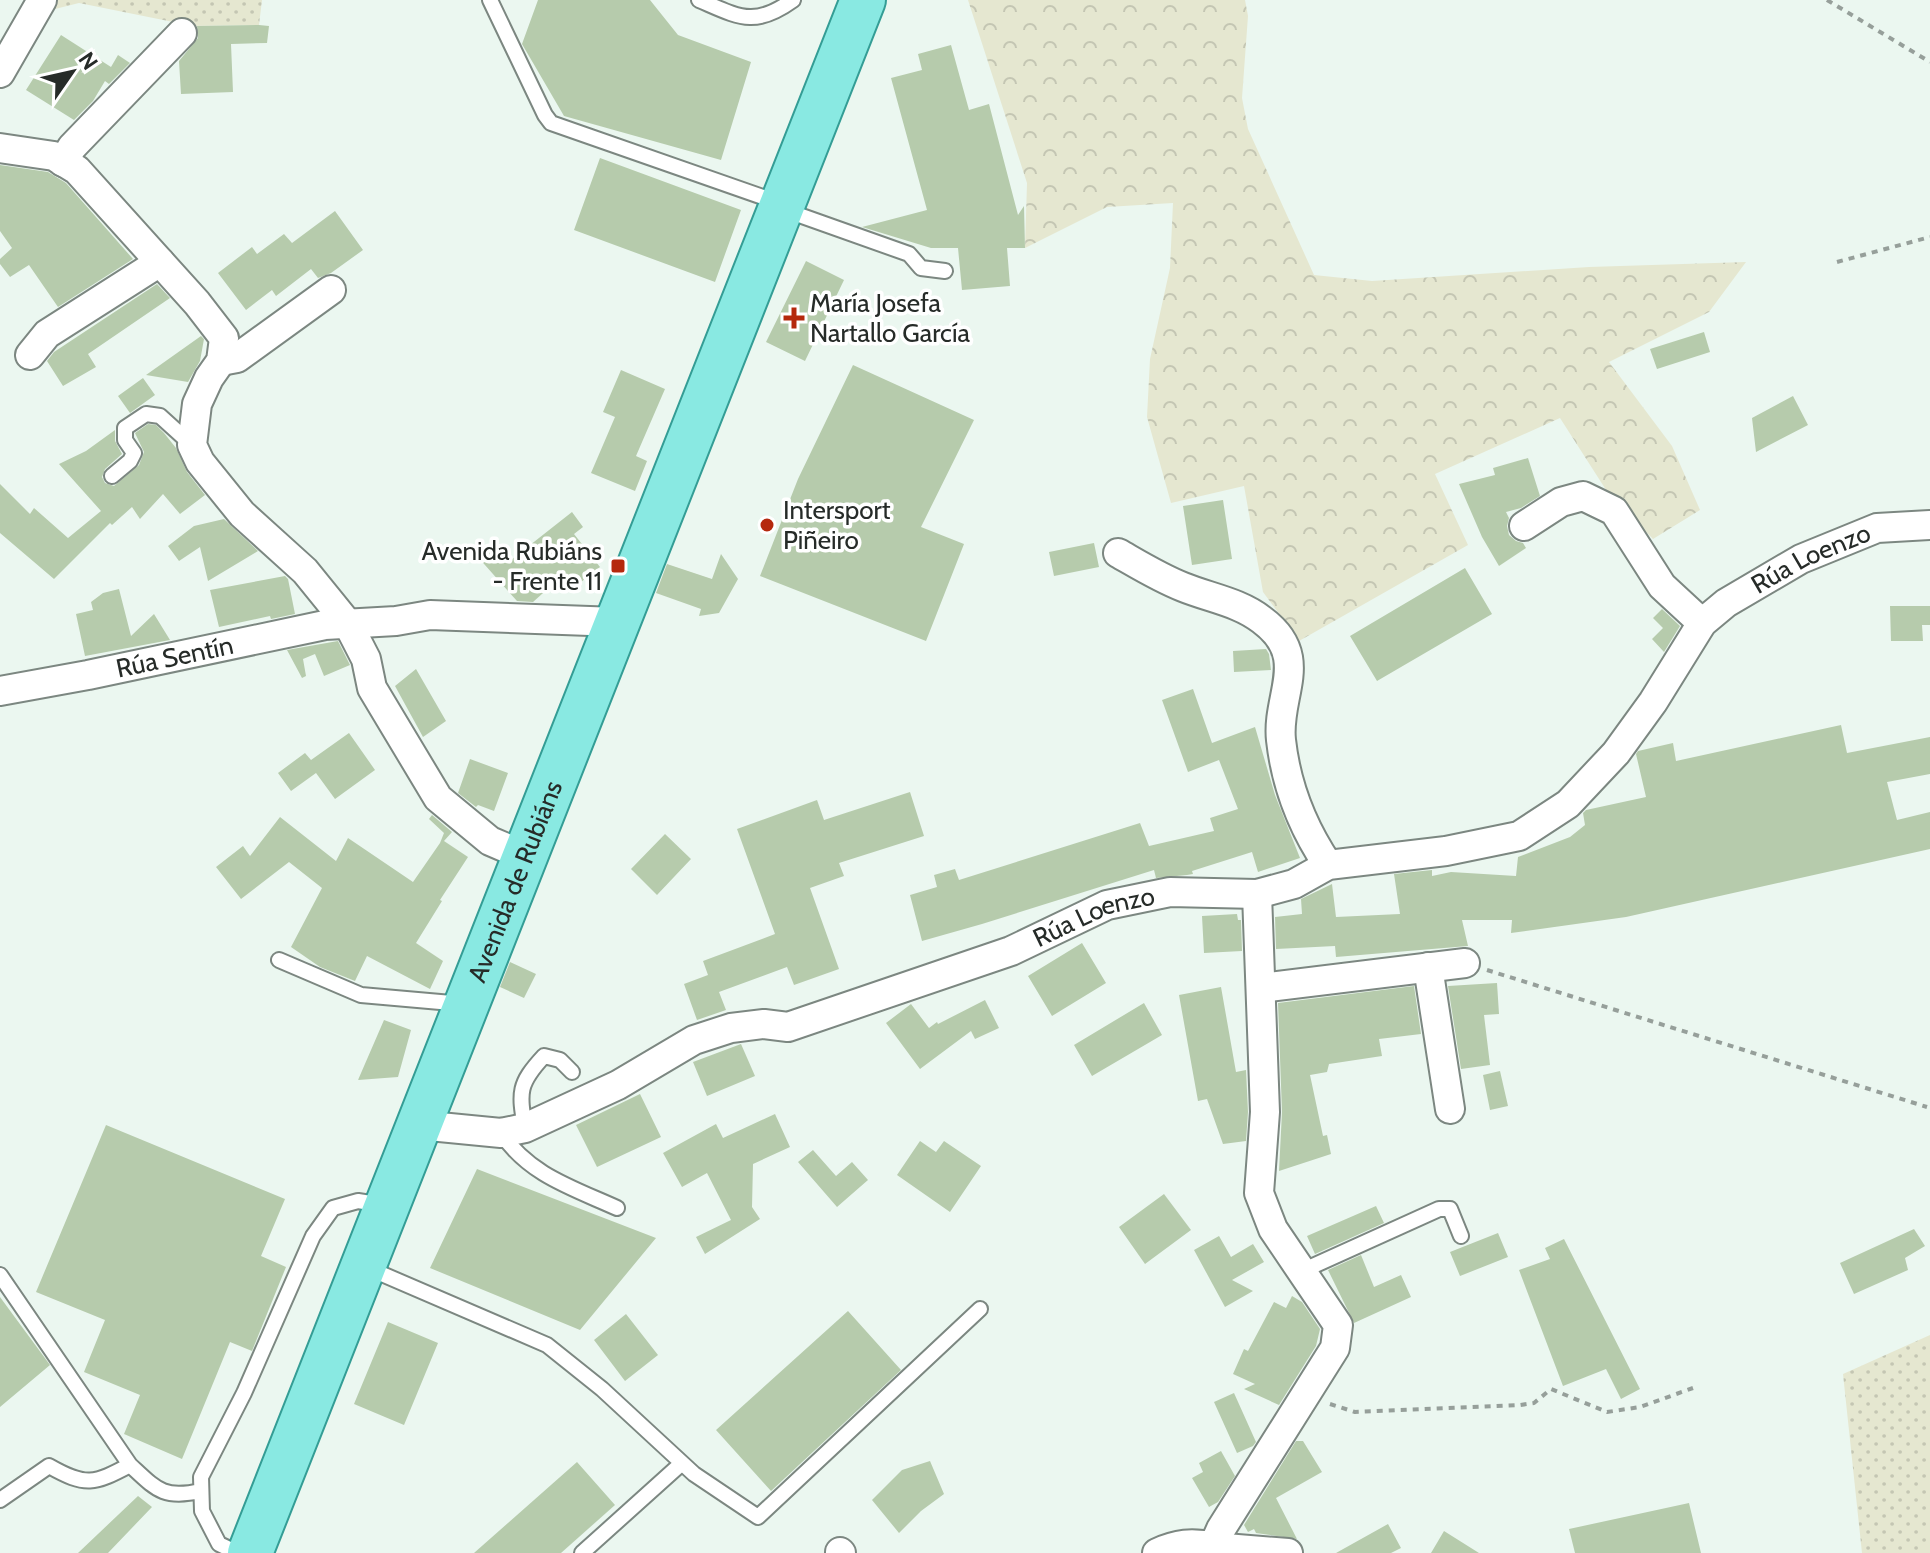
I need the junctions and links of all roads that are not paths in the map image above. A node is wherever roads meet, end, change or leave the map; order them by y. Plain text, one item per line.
1 (42, 0) edge
2 (490, 0) edge
3 (699, 0) edge
4 (793, 0) edge
5 (863, 0) edge
6 (182, 33) dead end
7 (0, 73) edge
8 (0, 148) edge
9 (63, 162) junction
10 (781, 206) junction
11 (160, 262) junction
12 (945, 271) dead end
13 (331, 290) dead end
14 (30, 355) dead end
15 (221, 361) junction
16 (192, 445) junction
17 (112, 476) dead end
18 (1930, 525) edge
19 (1524, 526) dead end
20 (1118, 553) dead end
21 (617, 622) junction
22 (1702, 623) junction
23 (348, 624) junction
24 (0, 691) edge
25 (525, 856) junction
26 (1328, 865) junction
27 (1257, 894) junction
28 (279, 960) dead end
29 (1465, 963) road end
30 (1428, 967) junction
31 (1261, 988) junction
32 (467, 1004) junction
33 (572, 1072) dead end
34 (1450, 1109) dead end
35 (419, 1125) junction
36 (513, 1131) junction
37 (387, 1206) junction
38 (617, 1208) dead end
39 (1461, 1236) dead end
40 (363, 1266) junction
41 (1302, 1271) junction
42 (0, 1275) edge
43 (980, 1309) dead end
44 (682, 1463) junction
45 (130, 1465) junction
46 (201, 1491) junction
47 (0, 1500) edge
48 (1212, 1550) edge
49 (238, 1553) edge
50 (250, 1553) edge
51 (582, 1553) edge
52 (1157, 1553) edge
53 (1288, 1553) edge

1 - 7 street
2 - 10 lane
3 - 4 lane
5 - 10 main road, Avenida de Rubiáns
6 - 9 street
8 - 9 street
9 - 11 street
10 - 12 lane
10 - 21 main road, Avenida de Rubiáns
11 - 14 street
11 - 15 street
13 - 15 street
15 - 16 street
16 - 17 lane
16 - 23 street
18 - 22 street, Rúa Loenzo
19 - 22 street
20 - 26 street
21 - 23 street, Rúa Sentín
21 - 25 main road, Avenida de Rubiáns
22 - 26 street, Rúa Loenzo
23 - 24 street, Rúa Sentín
23 - 25 street
25 - 32 main road, Avenida de Rubiáns
26 - 27 street, Rúa Loenzo
27 - 31 street
27 - 36 street, Rúa Loenzo
28 - 32 lane
29 - 30 street
30 - 31 street
30 - 34 street
31 - 41 street
32 - 35 main road, Avenida de Rubiáns
33 - 36 lane
35 - 36 street
35 - 37 main road, Avenida de Rubiáns
36 - 38 lane
37 - 40 main road, Avenida de Rubiáns
37 - 46 lane
39 - 41 lane
40 - 44 lane
40 - 50 main road, Avenida de Rubiáns
41 - 48 street
42 - 45 lane
43 - 44 lane
44 - 51 lane
45 - 46 lane
45 - 47 lane
46 - 49 lane
48 - 52 street
48 - 53 street

